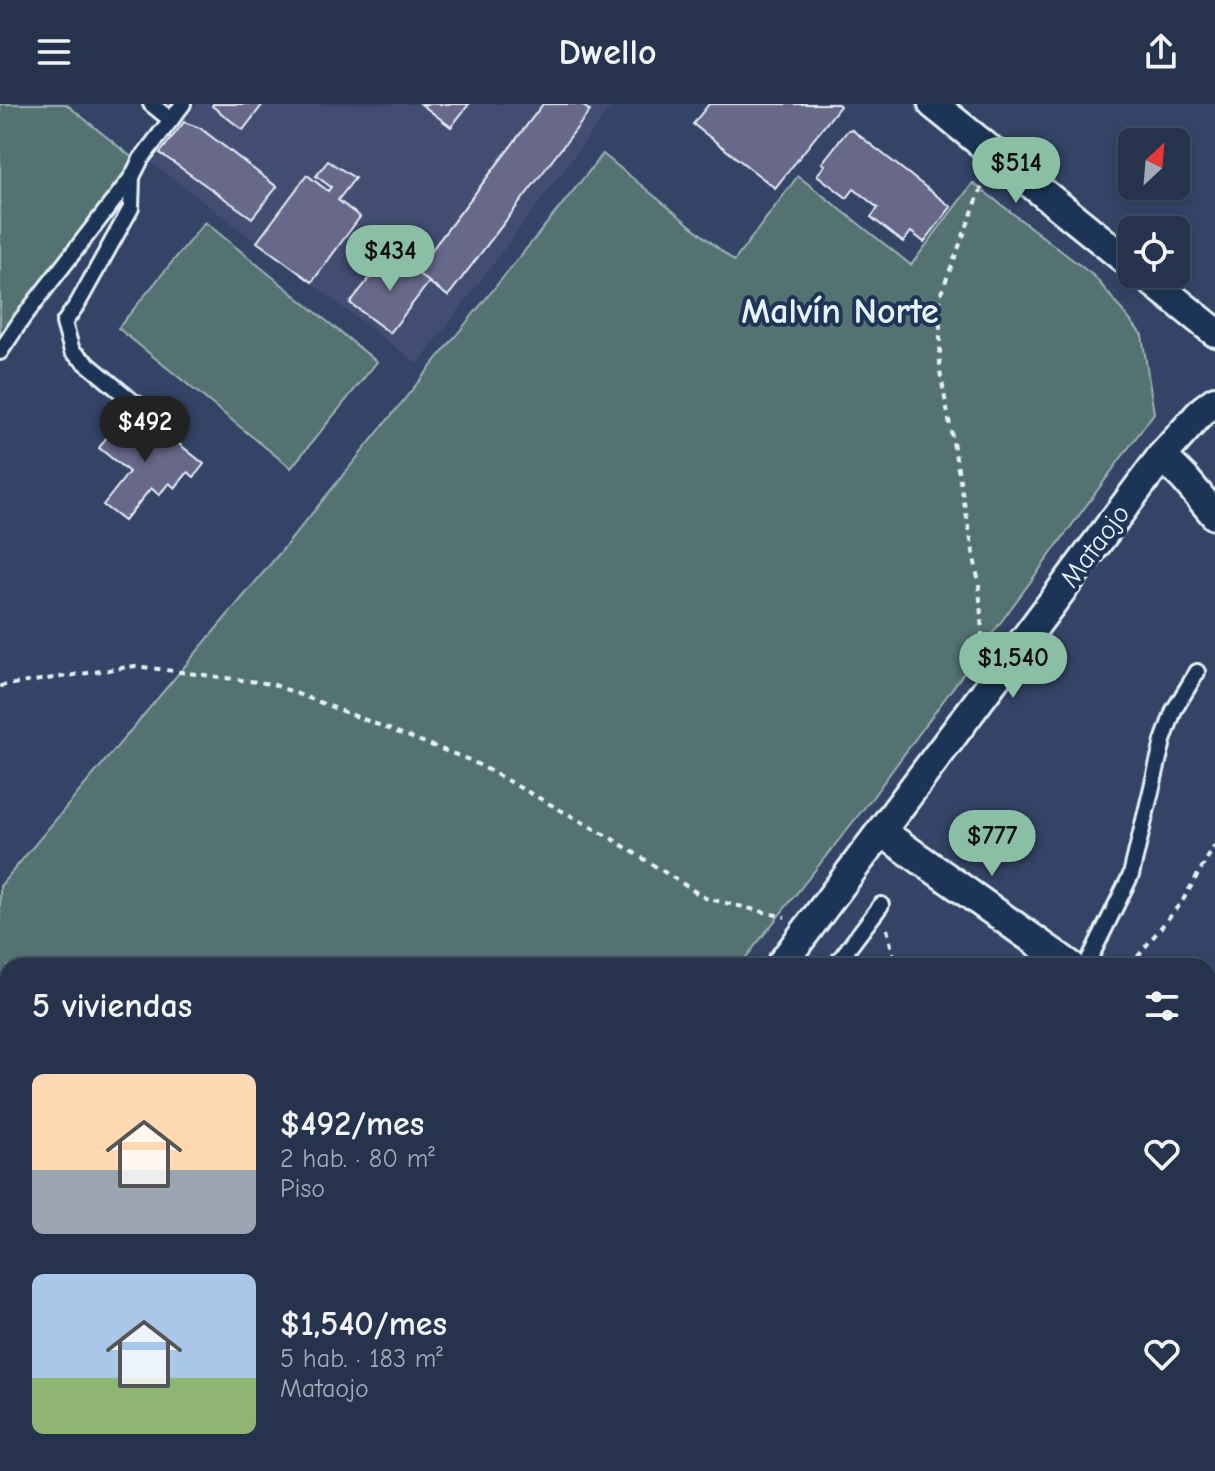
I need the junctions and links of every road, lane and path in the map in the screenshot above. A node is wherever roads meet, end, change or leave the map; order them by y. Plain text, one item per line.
1 (151, 104) edge
2 (183, 104) edge
3 (946, 108) edge
4 (171, 120) junction
5 (995, 154) junction
6 (132, 177) junction
7 (1118, 254) edge
8 (1160, 288) edge
9 (1215, 332) edge
10 (0, 352) edge
11 (1215, 401) edge
12 (167, 421) dead end
13 (1162, 456) junction
14 (1215, 515) edge
15 (1197, 672) dead end
16 (0, 686) edge
17 (985, 693) junction
18 (882, 832) junction
19 (1215, 845) edge
20 (881, 905) dead end
21 (786, 917) dead end
22 (786, 958) edge
23 (841, 958) edge
24 (1060, 958) edge
25 (1090, 958) edge
26 (1136, 958) edge

1 - 4 lane
2 - 4 lane
3 - 5 street
4 - 6 lane
5 - 7 street
5 - 17 path
6 - 10 lane
6 - 12 lane
8 - 9 street
11 - 13 street, Mataojo
13 - 14 street
13 - 17 street, Mataojo
15 - 25 lane
16 - 21 path
17 - 18 street, Mataojo
18 - 22 street, Mataojo
18 - 24 street
19 - 26 path
20 - 23 lane

